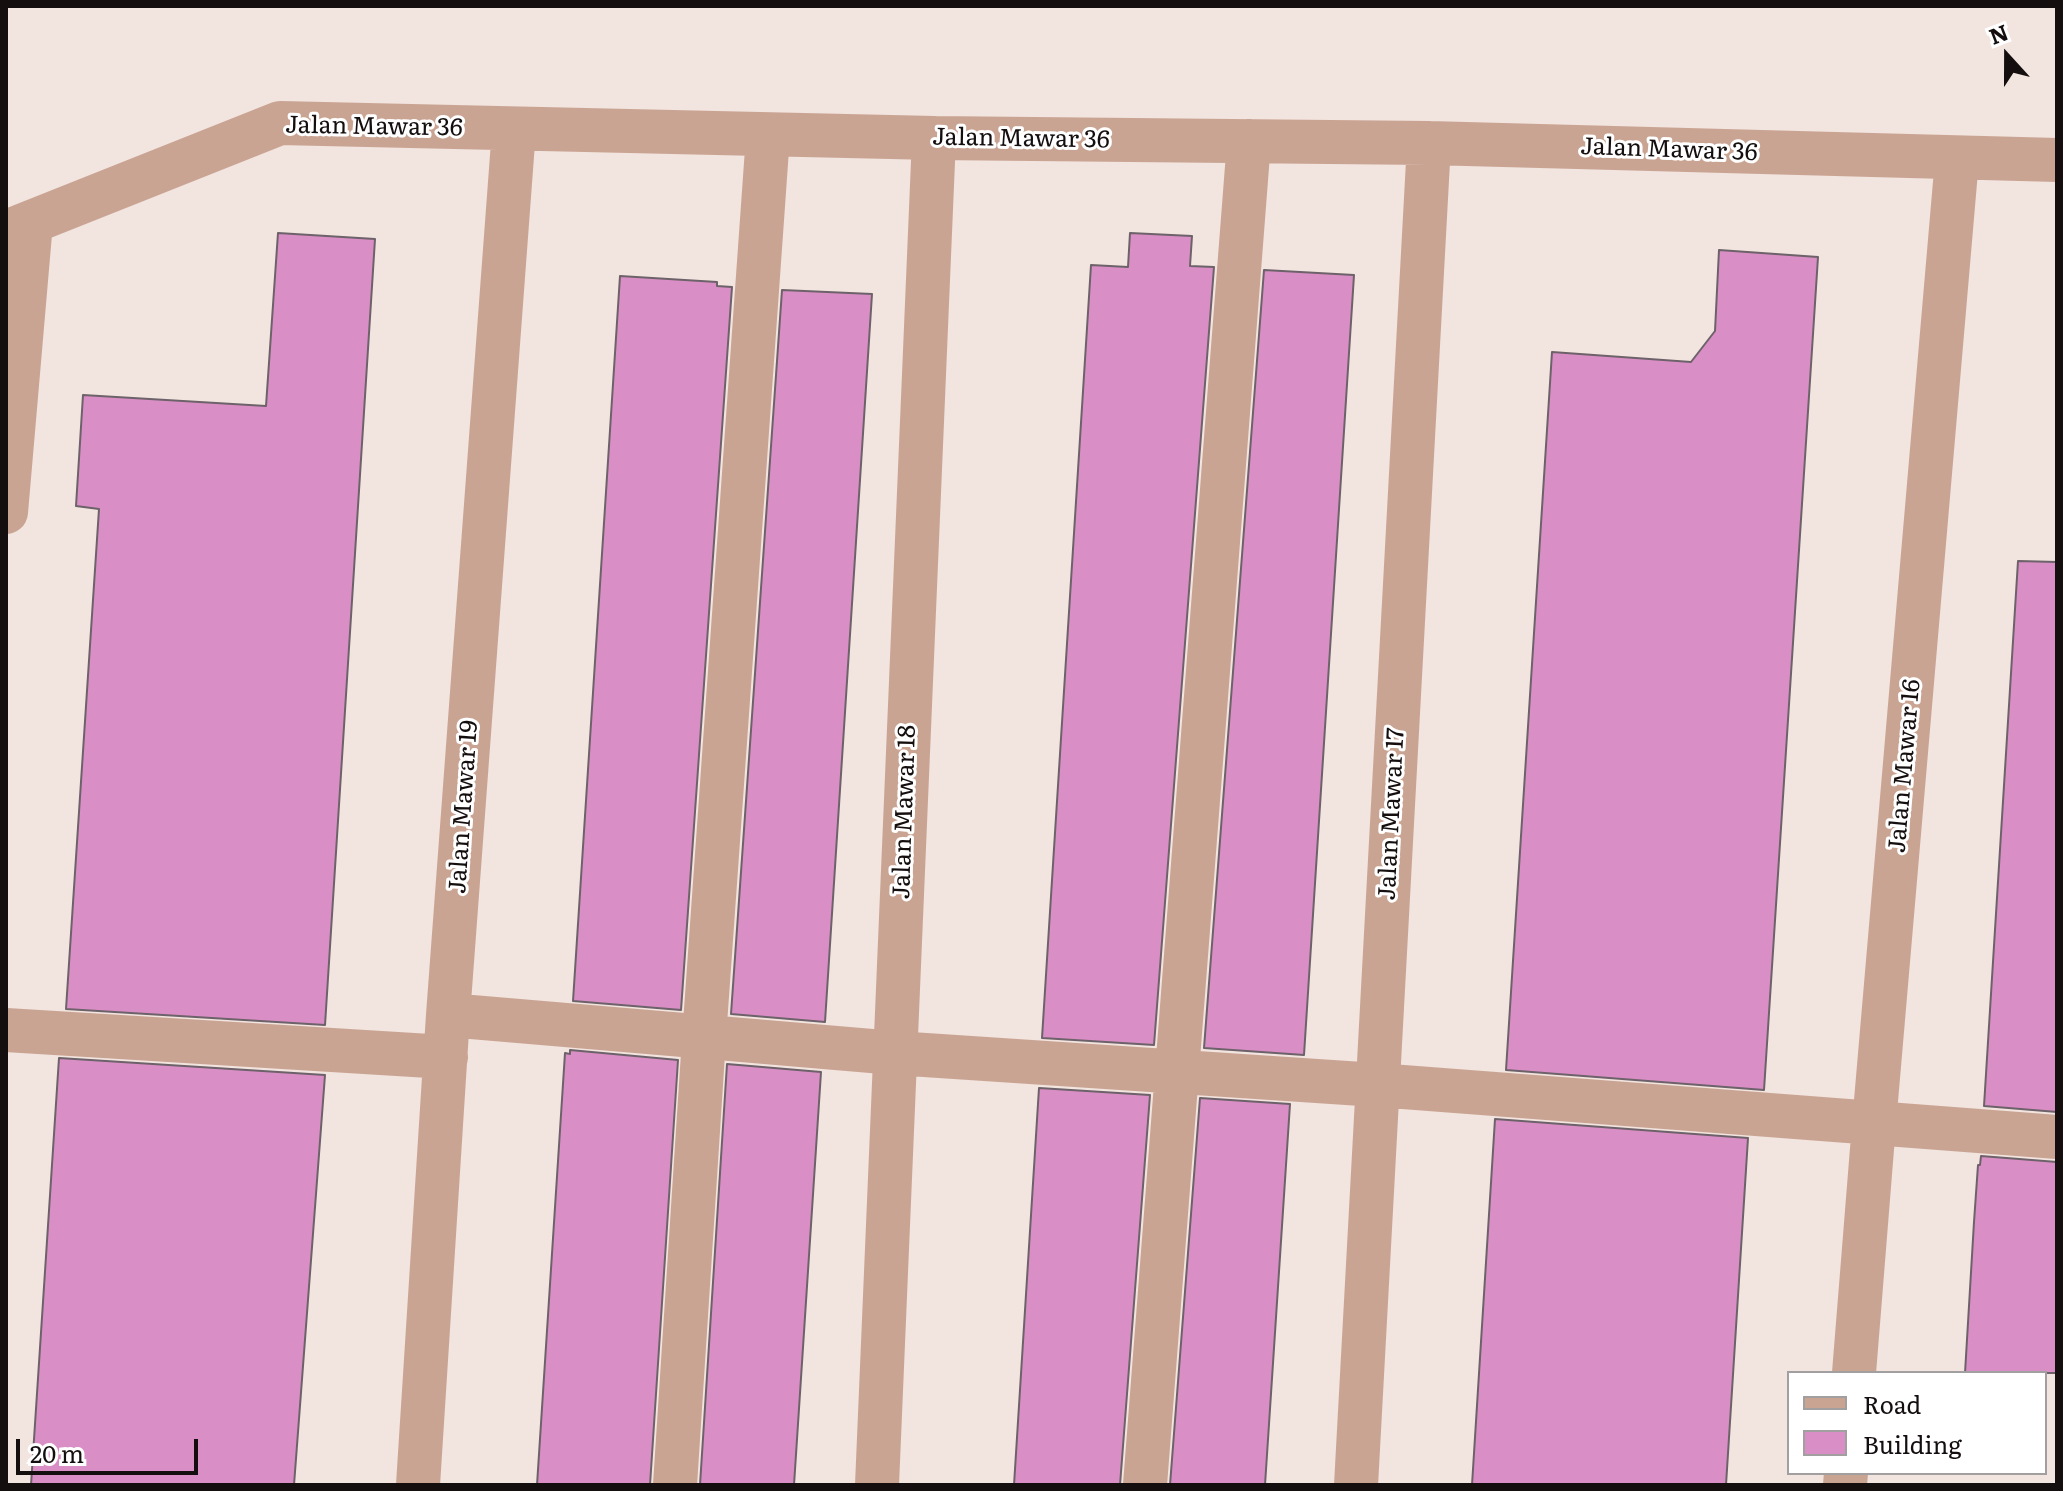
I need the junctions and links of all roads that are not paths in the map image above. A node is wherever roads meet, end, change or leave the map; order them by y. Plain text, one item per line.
1 (514, 129) junction
2 (768, 135) junction
3 (934, 138) junction
4 (1249, 141) junction
5 (1429, 143) junction
6 (1957, 159) junction
7 (2057, 160) edge
8 (18, 227) edge
9 (6, 512) edge
10 (6, 1030) edge
11 (447, 1036) junction
12 (704, 1038) junction
13 (895, 1053) junction
14 (1178, 1072) junction
15 (1377, 1085) junction
16 (1874, 1124) junction
17 (2057, 1137) edge
18 (1854, 1371) edge
19 (418, 1485) edge
20 (675, 1485) edge
21 (877, 1485) edge
22 (1145, 1485) edge
23 (1356, 1485) edge

1 - 2 street, Jalan Mawar 36
1 - 8 street, Jalan Mawar 36
1 - 11 street, Jalan Mawar 19
2 - 3 street, Jalan Mawar 36
2 - 12 street
3 - 4 street, Jalan Mawar 36
3 - 13 street, Jalan Mawar 18
4 - 5 street, Jalan Mawar 36
4 - 14 street
5 - 6 street, Jalan Mawar 36
5 - 15 street, Jalan Mawar 17
6 - 7 street, Jalan Mawar 36
6 - 16 street, Jalan Mawar 16
8 - 9 street
10 - 11 street
11 - 12 street
11 - 19 street, Jalan Mawar 19
12 - 13 street
12 - 20 street
13 - 14 street
13 - 21 street, Jalan Mawar 18
14 - 15 street
14 - 22 street
15 - 16 street
15 - 23 street, Jalan Mawar 17
16 - 17 street
16 - 18 street, Jalan Mawar 16

